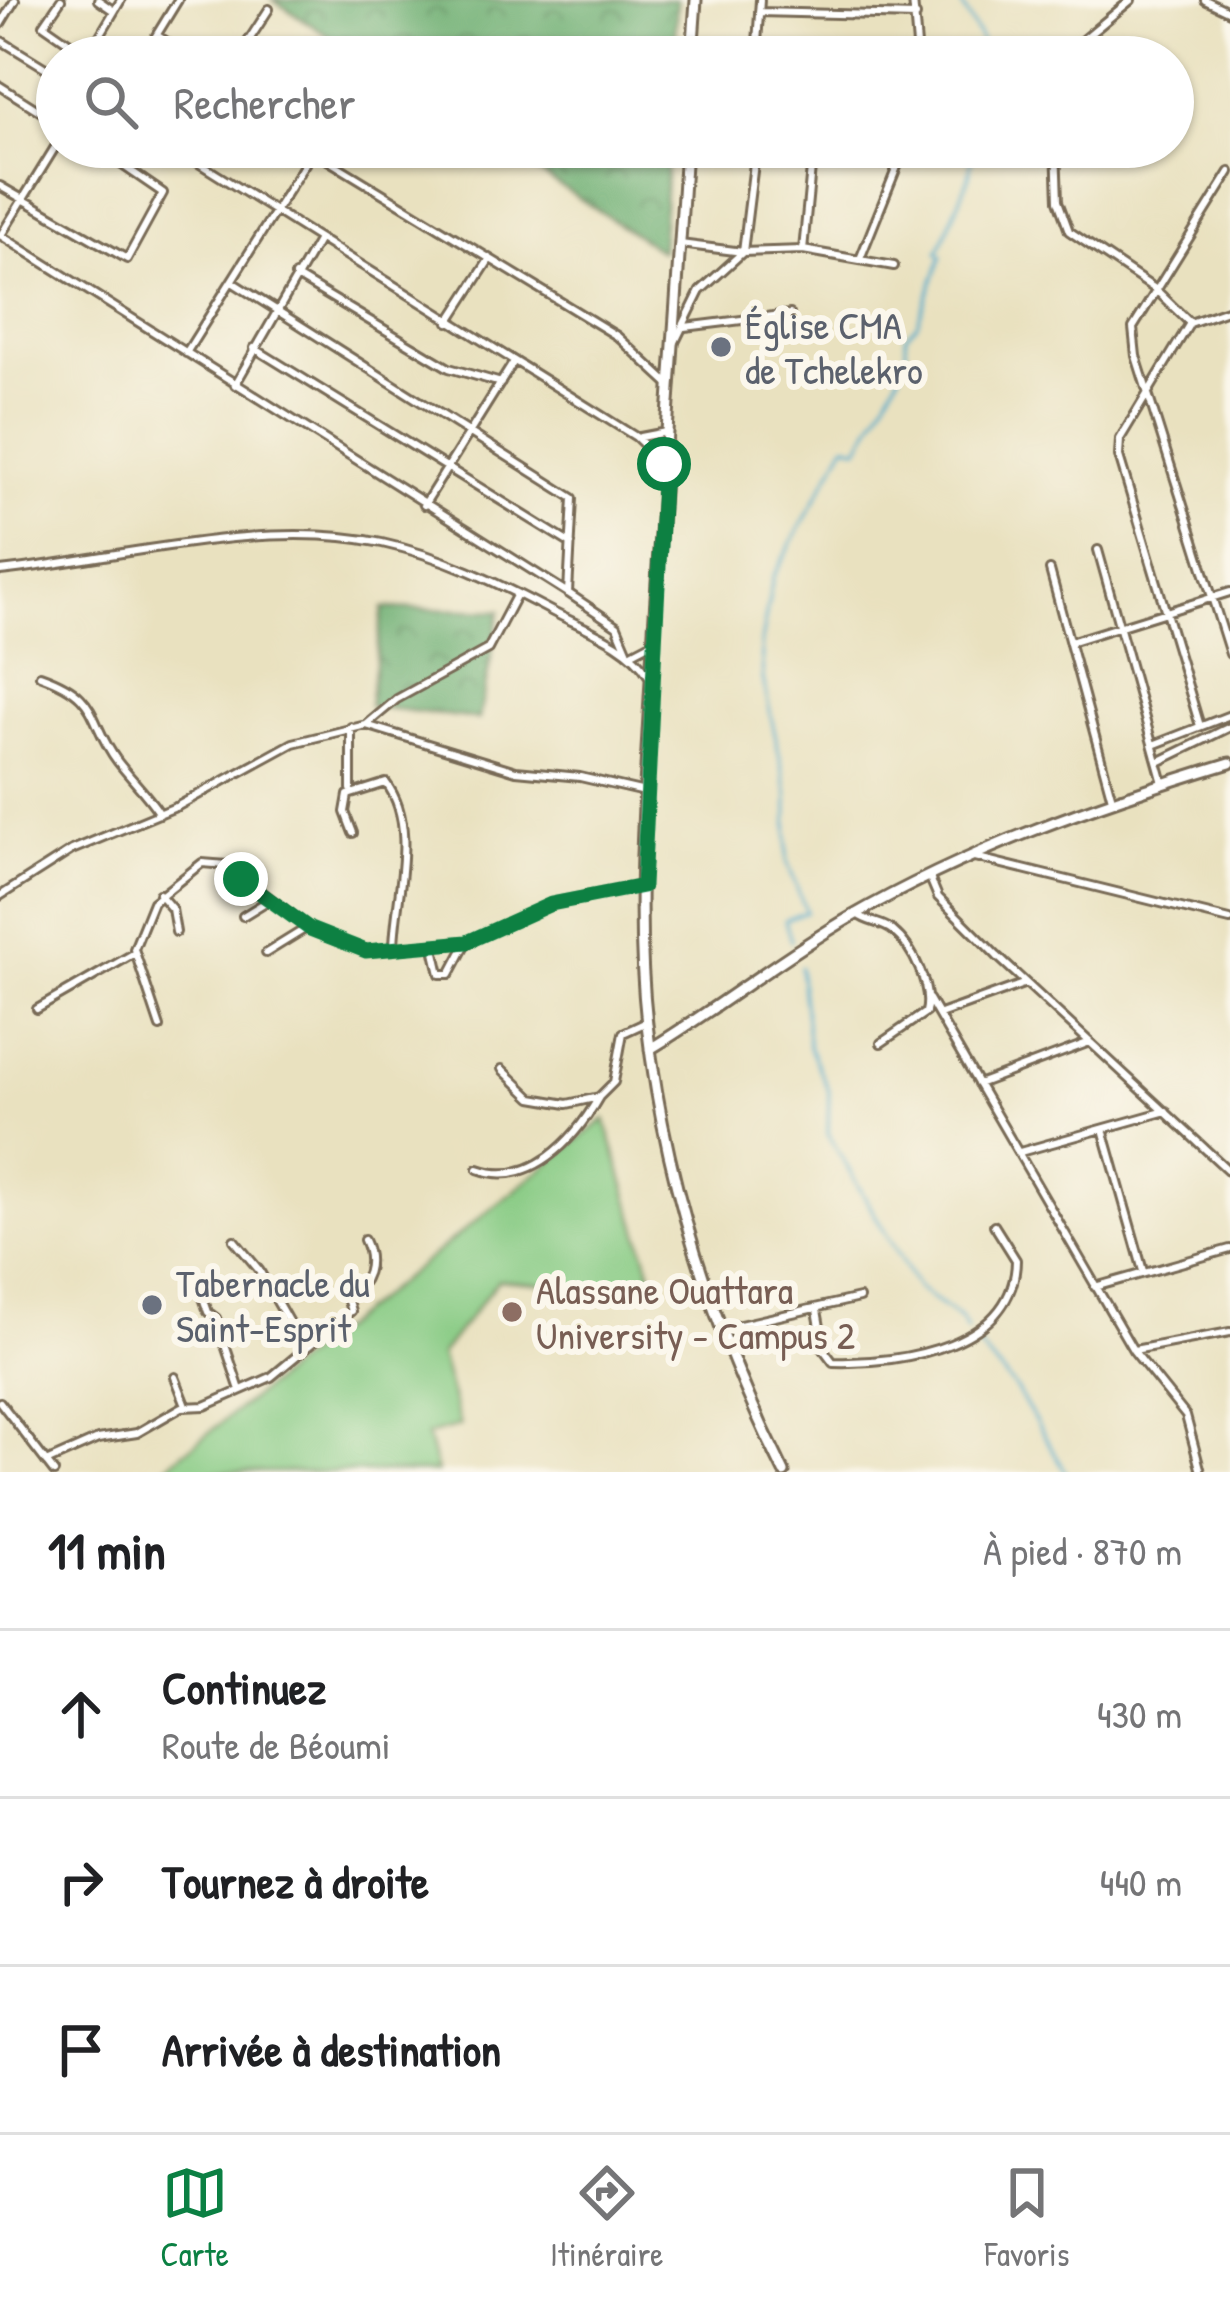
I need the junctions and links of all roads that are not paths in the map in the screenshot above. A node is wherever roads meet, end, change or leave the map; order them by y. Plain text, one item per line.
1 (0, 0) edge
2 (61, 0) edge
3 (98, 0) edge
4 (121, 0) edge
5 (178, 0) edge
6 (696, 0) edge
7 (760, 0) edge
8 (820, 0) edge
9 (866, 0) edge
10 (913, 0) edge
11 (1131, 0) edge
12 (1204, 0) edge
13 (12, 4) edge
14 (268, 9) dead end
15 (114, 10) junction
16 (759, 12) junction
17 (819, 12) junction
18 (866, 12) junction
19 (1230, 12) edge
20 (916, 16) junction
21 (0, 25) edge
22 (59, 36) edge
23 (99, 36) edge
24 (158, 36) edge
25 (251, 36) edge
26 (693, 36) edge
27 (757, 36) edge
28 (917, 36) edge
29 (1087, 36) edge
30 (0, 40) edge
31 (36, 62) edge
32 (0, 86) edge
33 (36, 109) edge
34 (41, 168) edge
35 (127, 168) edge
36 (207, 168) edge
37 (303, 168) edge
38 (341, 168) edge
39 (685, 168) edge
40 (753, 168) edge
41 (811, 168) edge
42 (897, 168) edge
43 (1057, 168) edge
44 (1230, 172) edge
45 (0, 186) edge
46 (21, 199) junction
47 (274, 212) junction
48 (0, 235) edge
49 (319, 239) junction
50 (680, 244) junction
51 (803, 250) junction
52 (742, 252) junction
53 (860, 259) junction
54 (489, 260) junction
55 (894, 266) dead end
56 (295, 276) junction
57 (232, 282) junction
58 (1155, 289) junction
59 (274, 309) junction
60 (1230, 309) edge
61 (790, 314) dead end
62 (449, 322) junction
63 (1190, 323) junction
64 (686, 327) junction
65 (674, 345) junction
66 (254, 348) junction
67 (186, 353) junction
68 (513, 363) junction
69 (500, 383) junction
70 (235, 385) junction
71 (670, 385) junction
72 (1150, 387) junction
73 (666, 432) junction
74 (468, 433) junction
75 (636, 436) junction
76 (664, 464) junction
77 (448, 469) junction
78 (424, 505) junction
79 (571, 544) junction
80 (1097, 550) dead end
81 (1050, 570) dead end
82 (0, 571) edge
83 (1230, 592) edge
84 (517, 593) junction
85 (568, 593) junction
86 (1214, 596) junction
87 (1164, 613) junction
88 (1119, 628) junction
89 (1072, 641) junction
90 (653, 642) junction
91 (629, 653) junction
92 (1230, 654) edge
93 (40, 675) dead end
94 (651, 679) junction
95 (1230, 716) edge
96 (366, 724) junction
97 (1200, 726) junction
98 (351, 727) junction
99 (1230, 727) edge
100 (1153, 745) junction
101 (1158, 762) junction
102 (1230, 763) edge
103 (1163, 783) junction
104 (351, 791) junction
105 (645, 792) junction
106 (1112, 800) junction
107 (160, 814) junction
108 (353, 833) dead end
109 (974, 856) junction
110 (930, 878) junction
111 (643, 886) junction
112 (159, 894) junction
113 (0, 896) edge
114 (269, 900) junction
115 (857, 914) junction
116 (243, 916) dead end
117 (1230, 920) edge
118 (308, 927) junction
119 (176, 932) dead end
120 (467, 942) junction
121 (434, 948) junction
122 (394, 949) junction
123 (266, 953) dead end
124 (133, 954) junction
125 (1026, 982) junction
126 (929, 999) junction
127 (37, 1009) dead end
128 (940, 1014) junction
129 (647, 1022) junction
130 (160, 1027) dead end
131 (1090, 1042) junction
132 (881, 1043) dead end
133 (650, 1049) junction
134 (502, 1069) dead end
135 (978, 1084) junction
136 (599, 1097) junction
137 (1166, 1111) junction
138 (1103, 1129) junction
139 (1020, 1152) junction
140 (478, 1169) dead end
141 (1230, 1172) edge
142 (994, 1225) dead end
143 (234, 1240) dead end
144 (364, 1240) dead end
145 (1230, 1249) edge
146 (1143, 1270) junction
147 (1095, 1287) junction
148 (200, 1289) dead end
149 (859, 1298) dead end
150 (817, 1310) junction
151 (718, 1329) junction
152 (1230, 1332) edge
153 (304, 1349) junction
154 (1133, 1350) junction
155 (175, 1377) dead end
156 (239, 1387) junction
157 (0, 1402) edge
158 (187, 1406) junction
159 (46, 1462) junction
160 (54, 1472) edge
161 (784, 1472) edge
162 (1201, 1472) edge

1 - 13 street
2 - 22 street
3 - 15 street
4 - 15 street
5 - 24 street
6 - 26 main road
7 - 16 street
8 - 17 street
9 - 18 street
10 - 20 street
11 - 29 street
12 - 19 street
13 - 21 street
14 - 25 street
15 - 23 street
16 - 17 street
16 - 27 street
17 - 18 street
18 - 20 street
20 - 28 street
30 - 31 street
32 - 33 street
34 - 46 street
35 - 46 street
36 - 47 street
37 - 47 street
38 - 54 street
39 - 50 main road
40 - 52 street
41 - 51 street
42 - 53 street
43 - 58 street
44 - 58 street
45 - 46 street
46 - 48 street
47 - 49 street
47 - 57 street
48 - 67 street
49 - 56 street
49 - 62 street
50 - 52 street
50 - 65 main road
51 - 52 street
51 - 53 street
52 - 64 street
53 - 55 street
54 - 62 street
54 - 71 street
56 - 59 street
56 - 69 street
57 - 59 street
57 - 67 street
58 - 63 street
58 - 72 street
59 - 66 street
59 - 74 street
60 - 63 street
61 - 64 street
62 - 68 street
63 - 72 street
64 - 65 street
65 - 71 main road
66 - 70 street
66 - 77 street
67 - 70 street
68 - 69 street
68 - 75 street
69 - 74 street
70 - 78 street
71 - 73 main road
72 - 86 street
72 - 87 street
73 - 75 street
73 - 76 main road
74 - 77 street
74 - 79 street
75 - 76 street
76 - 90 main road
77 - 78 street
77 - 79 street
78 - 85 street
79 - 85 street
80 - 88 street
81 - 89 street
82 - 84 street
83 - 86 street
84 - 91 street
84 - 96 street
85 - 91 street
86 - 87 street
86 - 92 street
87 - 88 street
87 - 97 street
88 - 89 street
88 - 100 street
89 - 106 street
90 - 91 street
90 - 94 main road
91 - 94 street
93 - 107 street
94 - 105 main road
95 - 97 street
96 - 98 street
96 - 105 street
97 - 100 street
98 - 104 street
98 - 107 street
99 - 101 street
100 - 101 street
101 - 103 street
102 - 103 main road
103 - 106 main road
104 - 108 street
104 - 122 street
105 - 111 main road
106 - 109 main road
107 - 113 street
109 - 110 main road
109 - 117 street
110 - 115 main road
110 - 125 street
111 - 120 street
111 - 129 main road
112 - 114 street
112 - 119 street
112 - 124 street
114 - 116 street
114 - 118 street
115 - 126 street
115 - 133 main road
118 - 122 street
118 - 123 street
120 - 121 street
120 - 121 street
121 - 122 street
124 - 127 street
124 - 130 street
125 - 128 street
125 - 131 street
126 - 128 street
126 - 132 street
128 - 135 street
129 - 133 main road
129 - 136 street
131 - 135 street
131 - 137 street
133 - 151 main road
134 - 136 street
135 - 139 street
136 - 140 street
137 - 138 street
137 - 141 street
138 - 139 street
138 - 146 street
139 - 147 street
142 - 150 street
143 - 153 street
144 - 153 street
145 - 146 street
146 - 147 street
147 - 154 street
148 - 156 street
149 - 150 street
150 - 151 street
151 - 161 main road
152 - 154 street
153 - 156 street
154 - 162 street
155 - 158 street
156 - 158 street
157 - 159 street
158 - 159 street
159 - 160 street

